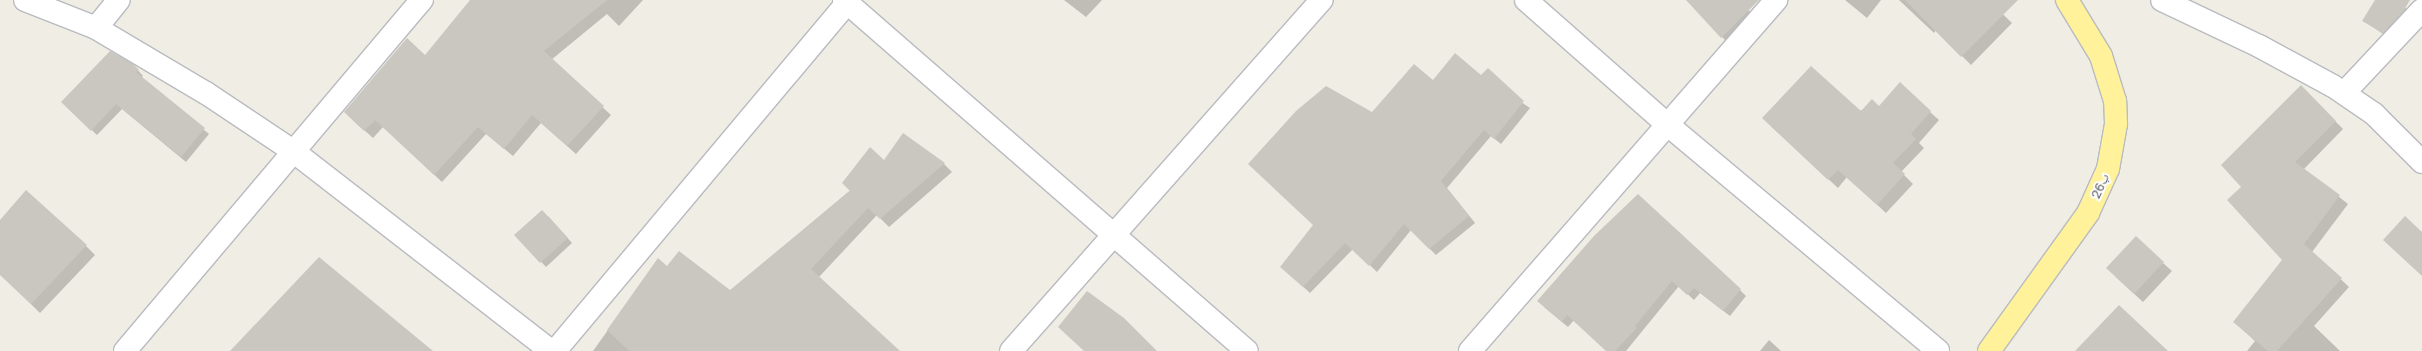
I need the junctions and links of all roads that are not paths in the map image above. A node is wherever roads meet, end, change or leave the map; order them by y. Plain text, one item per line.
1 (25, 0) edge
2 (119, 0) edge
3 (422, 0) edge
4 (1322, 0) edge
5 (1526, 0) edge
6 (1776, 0) edge
7 (2067, 0) edge
8 (2162, 0) edge
9 (847, 1) edge
10 (2422, 10) edge
11 (96, 28) junction
12 (2344, 93) junction
13 (1668, 125) junction
14 (293, 151) junction
15 (2422, 162) edge
16 (1113, 235) junction
17 (125, 351) edge
18 (551, 351) edge
19 (555, 351) edge
20 (1011, 351) edge
21 (1247, 351) edge
22 (1470, 351) edge
23 (1938, 351) edge
24 (1989, 351) edge

1 - 11 street
2 - 11 street
3 - 14 street
4 - 16 street
5 - 13 street
6 - 13 street
7 - 24 highway, 26ب
8 - 12 street
9 - 16 street
9 - 19 street
10 - 12 street
11 - 14 street
12 - 15 street
13 - 22 street
13 - 23 street
14 - 17 street
14 - 18 street
16 - 20 street
16 - 21 street

